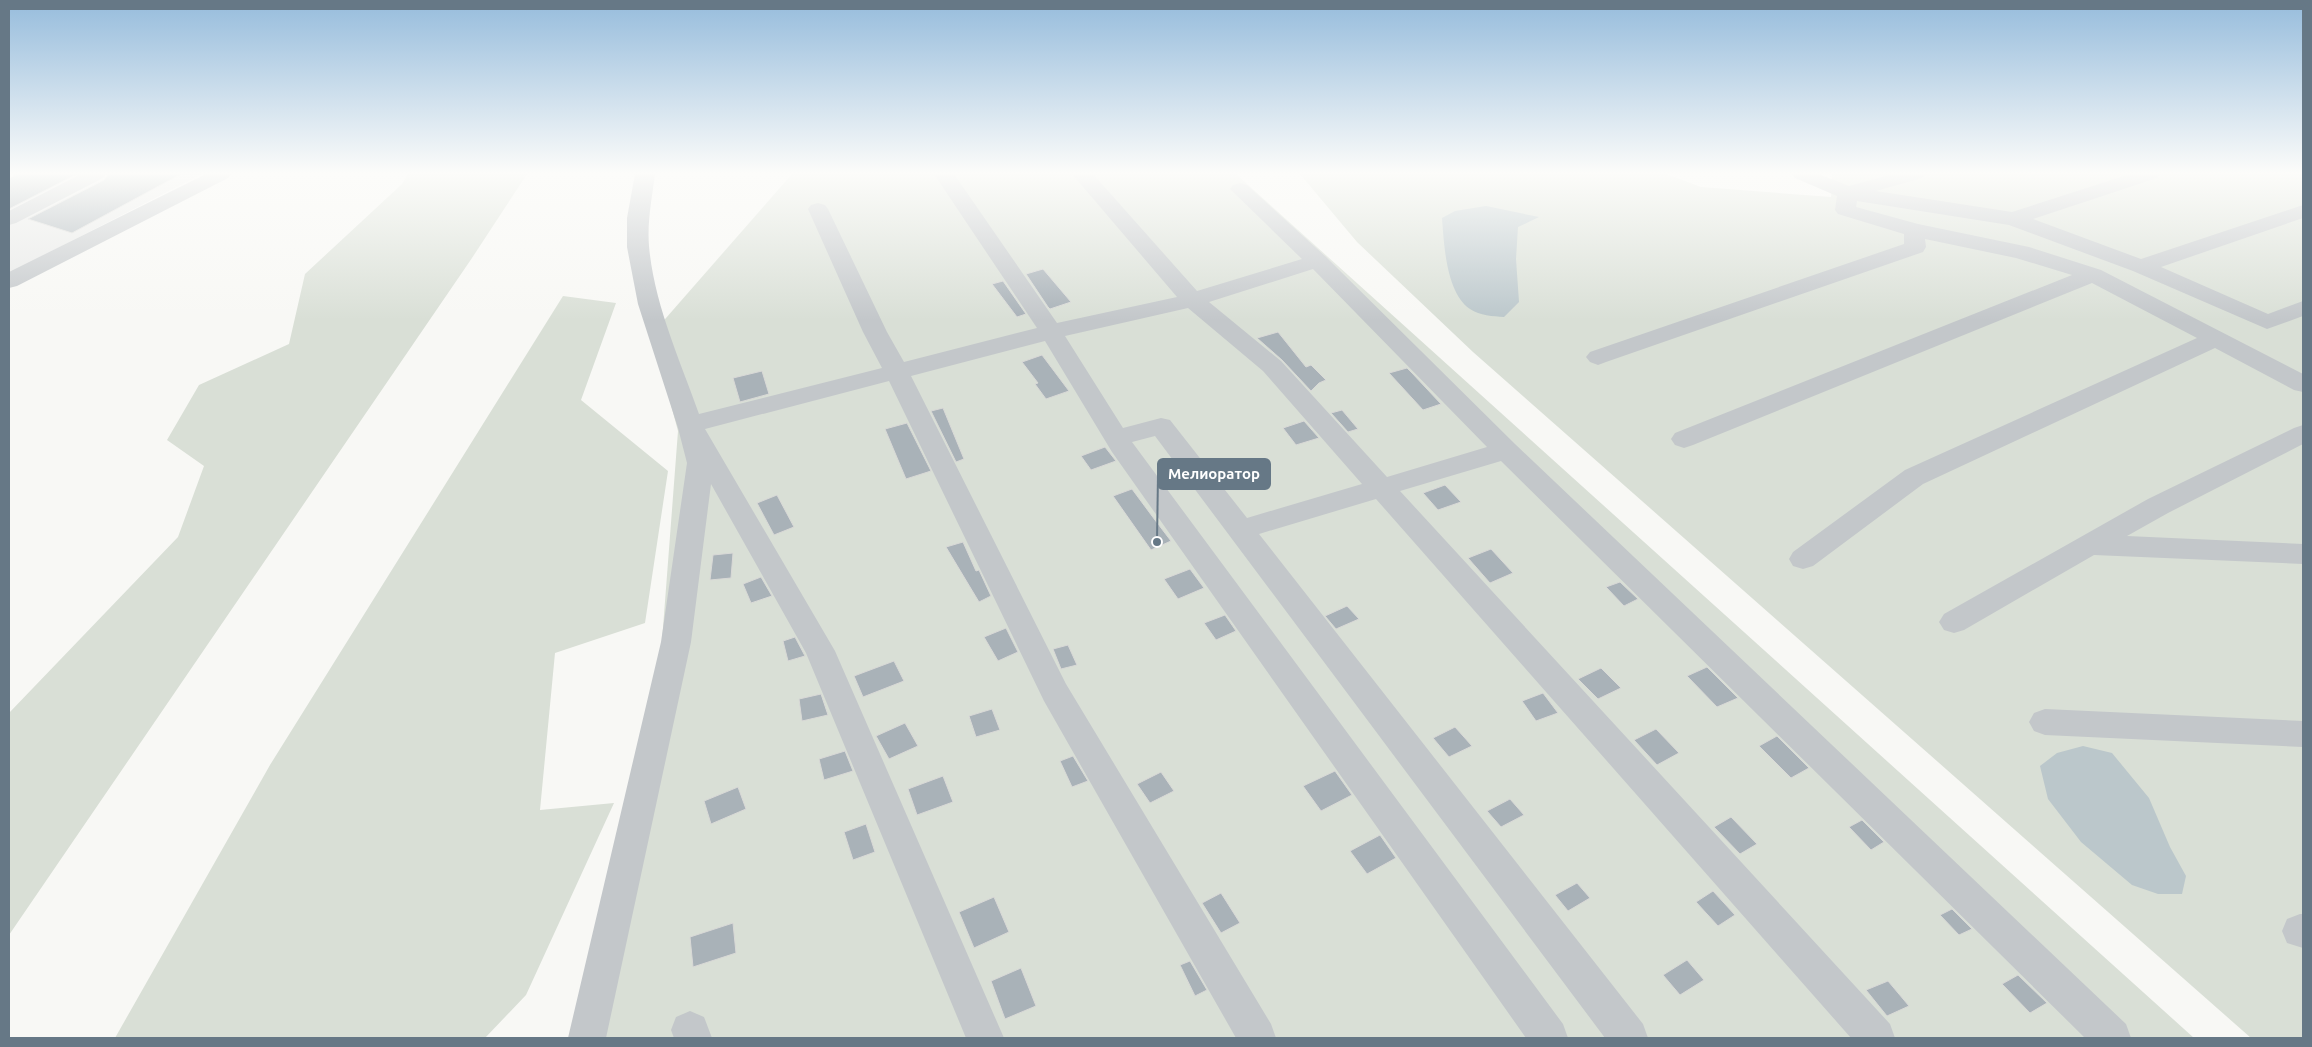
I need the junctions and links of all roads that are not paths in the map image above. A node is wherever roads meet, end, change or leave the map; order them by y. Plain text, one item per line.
1 (124, 223) edge
2 (638, 223) edge
3 (825, 223) edge
4 (977, 223) edge
5 (1125, 223) edge
6 (1276, 223) edge
7 (1889, 223) edge
8 (2024, 223) edge
9 (2266, 223) edge
10 (1914, 230) junction
11 (1317, 261) junction
12 (2141, 266) junction
13 (2092, 275) junction
14 (9, 281) edge
15 (1192, 300) junction
16 (2303, 308) edge
17 (1051, 332) junction
18 (2217, 338) junction
19 (1598, 357) dead end
20 (897, 372) junction
21 (2303, 384) edge
22 (690, 425) junction
23 (2303, 434) edge
24 (1116, 438) junction
25 (1684, 439) dead end
26 (1506, 450) junction
27 (1382, 488) junction
28 (1242, 530) junction
29 (2089, 545) junction
30 (2303, 554) edge
31 (1803, 559) dead end
32 (1954, 622) dead end
33 (2045, 722) dead end
34 (2303, 734) edge
35 (587, 1038) edge
36 (984, 1038) edge
37 (1257, 1038) edge
38 (1549, 1038) edge
39 (1629, 1038) edge
40 (1876, 1038) edge
41 (2112, 1038) edge

1 - 14 street
2 - 22 street
3 - 20 street
4 - 17 street
5 - 15 street
6 - 11 street
7 - 10 street
8 - 12 street
9 - 12 street
10 - 13 street
10 - 19 street
11 - 15 street
11 - 26 street
12 - 16 street
13 - 18 street
13 - 25 street
15 - 17 street
15 - 27 street
17 - 20 street
17 - 24 street
18 - 21 street
18 - 31 street
20 - 22 street
20 - 37 street
22 - 35 street
22 - 36 street
23 - 29 street
24 - 28 street
24 - 38 street
26 - 27 street
26 - 41 street
27 - 28 street
27 - 40 street
28 - 39 street
29 - 30 street
29 - 32 street
33 - 34 street

